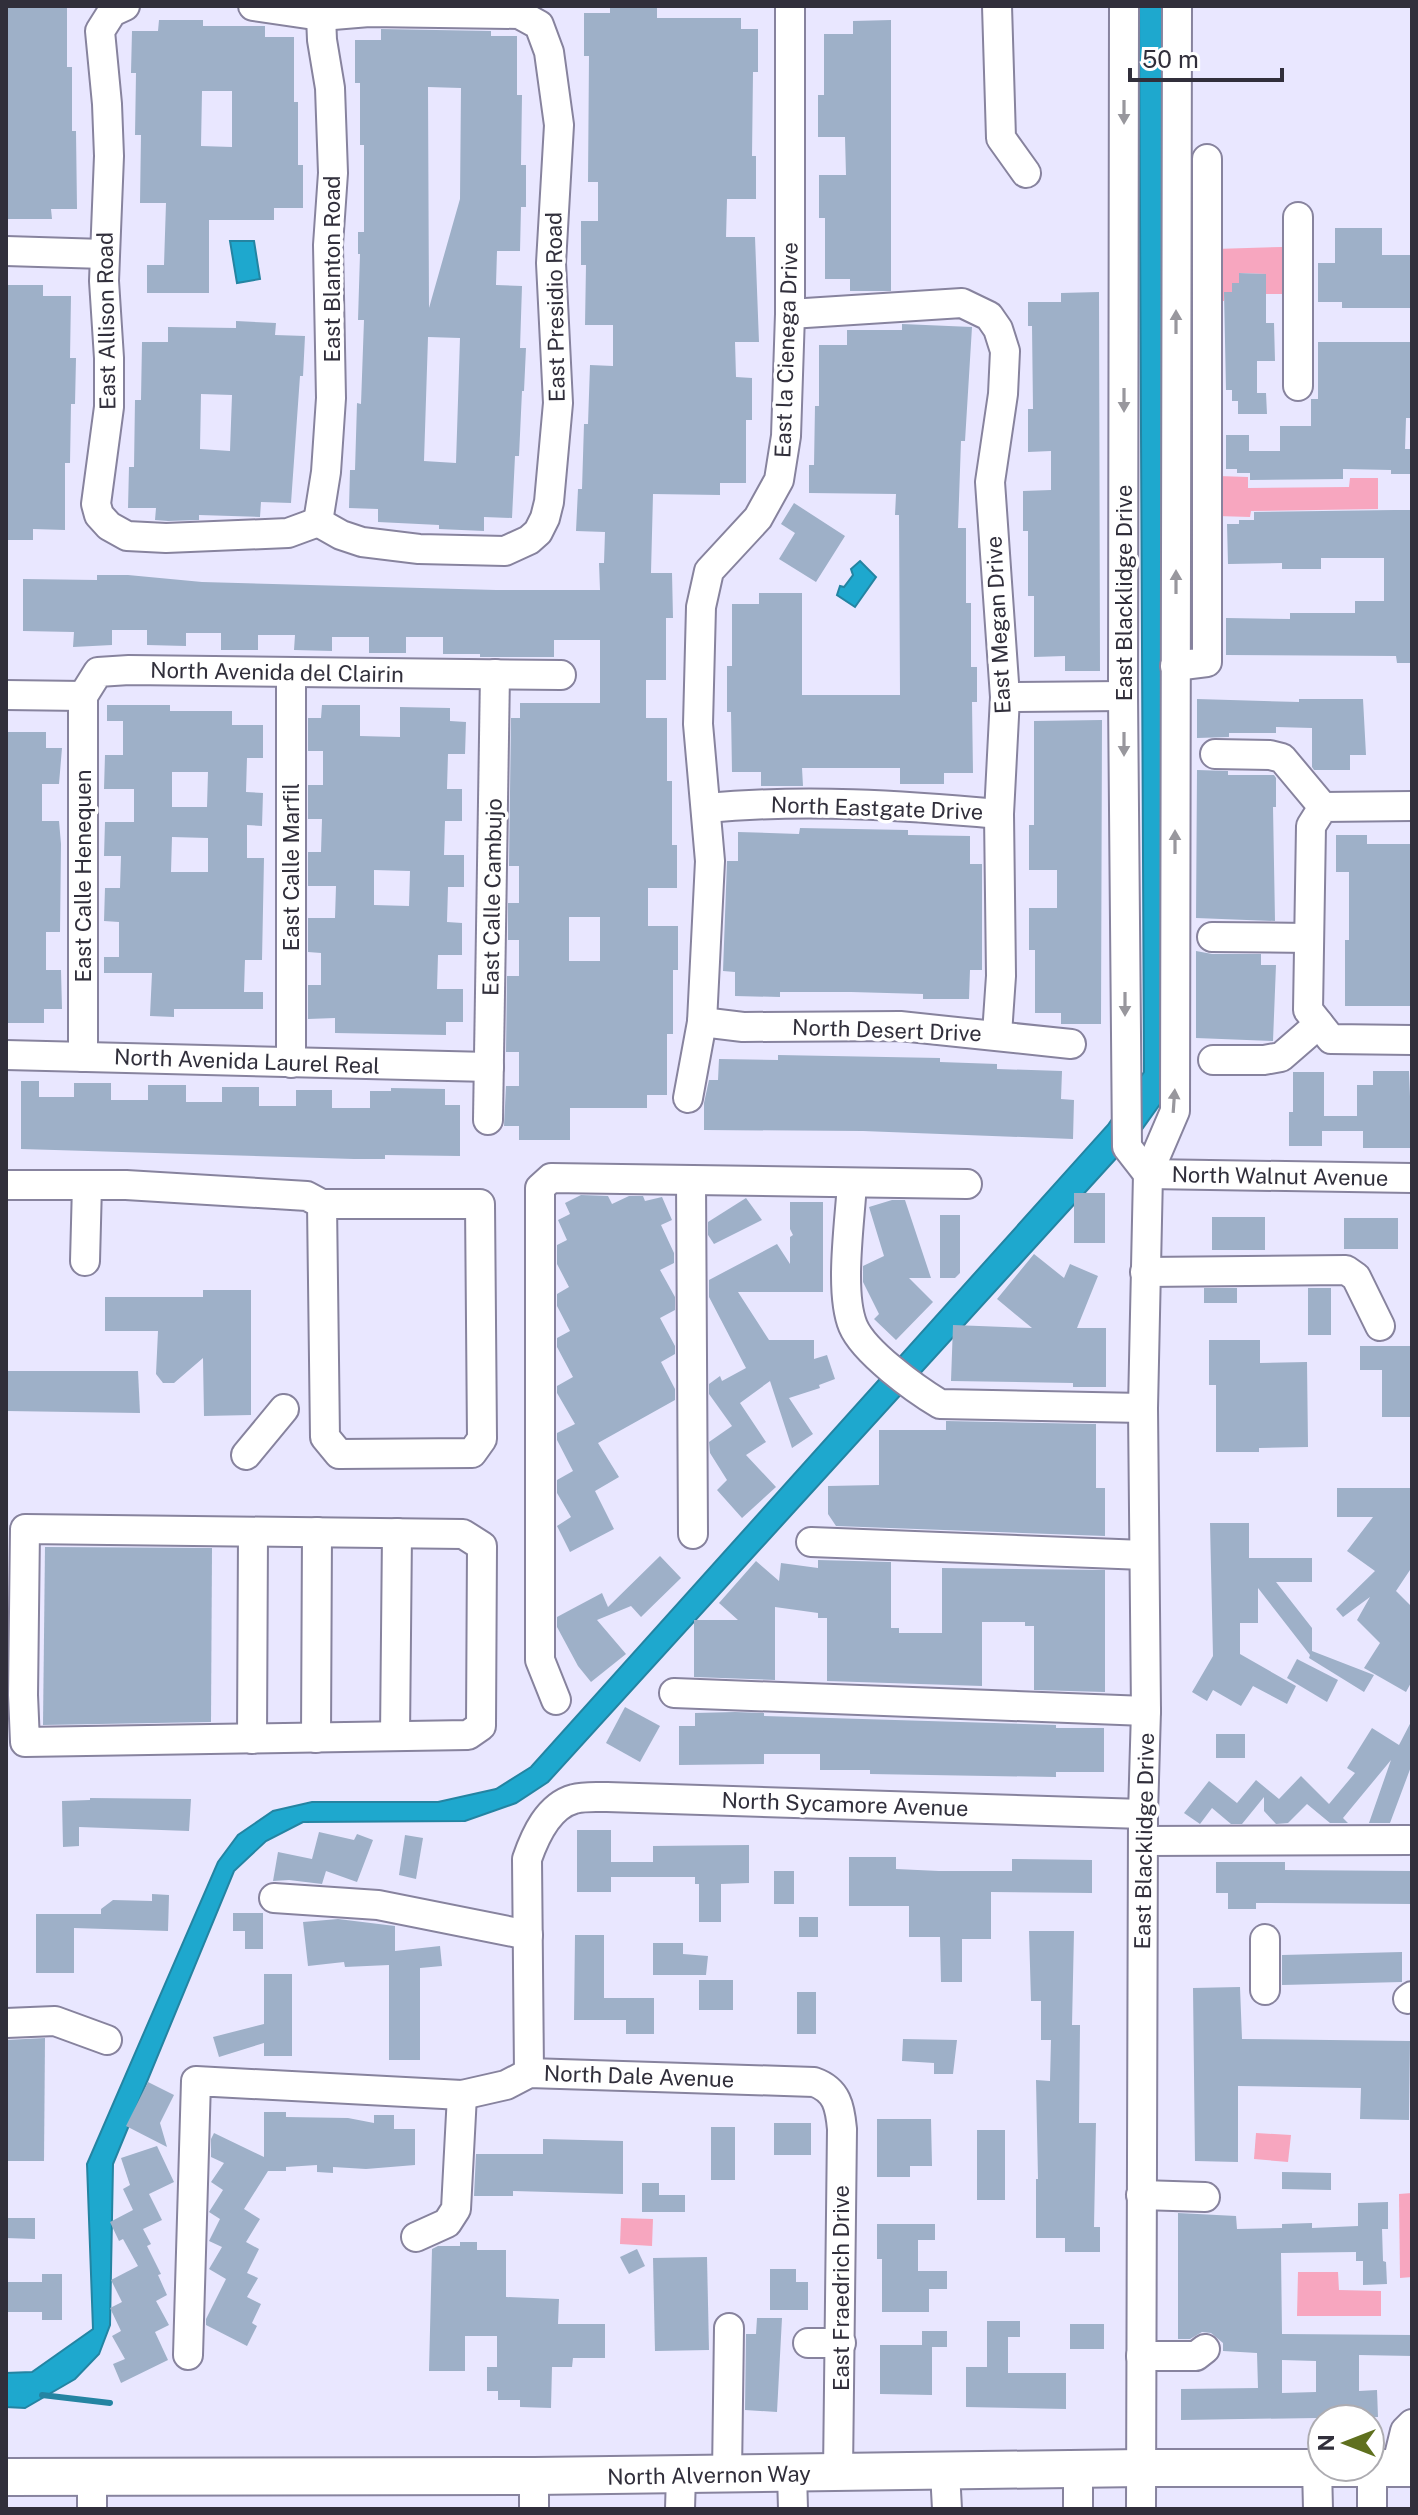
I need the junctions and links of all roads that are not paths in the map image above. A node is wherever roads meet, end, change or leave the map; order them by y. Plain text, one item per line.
1 (125, 6) edge
2 (253, 6) edge
3 (790, 6) edge
4 (997, 6) edge
5 (1124, 6) edge
6 (1177, 6) edge
7 (536, 14) edge
8 (321, 16) junction
9 (1176, 160) junction
10 (1026, 173) dead end
11 (1298, 217) dead end
12 (6, 251) edge
13 (104, 254) junction
14 (790, 314) junction
15 (1298, 386) dead end
16 (318, 522) junction
17 (1175, 666) junction
18 (291, 672) junction
19 (495, 674) junction
20 (561, 675) dead end
21 (6, 695) edge
22 (83, 696) junction
23 (1123, 696) junction
24 (1005, 697) junction
25 (1215, 754) dead end
26 (1412, 806) edge
27 (1323, 807) junction
28 (706, 808) junction
29 (999, 814) junction
30 (1212, 937) dead end
31 (1309, 938) junction
32 (702, 1022) junction
33 (1319, 1024) junction
34 (997, 1034) junction
35 (1412, 1040) edge
36 (1071, 1044) dead end
37 (6, 1055) edge
38 (83, 1057) junction
39 (1213, 1060) dead end
40 (291, 1063) junction
41 (489, 1067) junction
42 (688, 1098) dead end
43 (488, 1120) dead end
44 (1148, 1174) junction
45 (1412, 1178) edge
46 (691, 1180) junction
47 (852, 1183) junction
48 (967, 1184) dead end
49 (6, 1185) edge
50 (87, 1185) junction
51 (322, 1204) junction
52 (85, 1261) dead end
53 (1145, 1272) junction
54 (1380, 1326) dead end
55 (1143, 1408) junction
56 (284, 1409) dead end
57 (246, 1455) dead end
58 (253, 1532) junction
59 (317, 1532) junction
60 (397, 1533) junction
61 (693, 1534) dead end
62 (811, 1542) dead end
63 (1144, 1555) junction
64 (674, 1693) dead end
65 (14, 1695) edge
66 (556, 1700) dead end
67 (1146, 1711) junction
68 (395, 1736) junction
69 (316, 1738) junction
70 (252, 1739) junction
71 (1143, 1827) junction
72 (1409, 1840) dead end
73 (274, 1898) dead end
74 (528, 1935) junction
75 (1265, 1939) dead end
76 (1265, 1990) dead end
77 (6, 2023) edge
78 (107, 2040) dead end
79 (529, 2073) junction
80 (462, 2095) junction
81 (838, 2102) joint
82 (1141, 2195) junction
83 (1205, 2197) dead end
84 (416, 2237) dead end
85 (729, 2328) dead end
86 (808, 2343) dead end
87 (841, 2343) junction
88 (1205, 2349) dead end
89 (188, 2355) dead end
90 (1141, 2356) junction
91 (1412, 2424) edge
92 (1141, 2468) junction
93 (1306, 2468) edge
94 (1393, 2468) edge
95 (1078, 2470) junction
96 (945, 2472) junction
97 (838, 2473) junction
98 (727, 2474) junction
99 (792, 2474) junction
100 (6, 2477) edge
101 (1317, 2483) edge
102 (680, 2492) edge
103 (92, 2493) edge
104 (534, 2493) edge
105 (793, 2509) edge
106 (947, 2509) edge
107 (1078, 2509) edge
108 (1141, 2509) edge
109 (1318, 2509) edge
110 (1372, 2509) edge

1 - 13 street, East Allison Road
2 - 8 street
3 - 14 street, East la Cienega Drive
4 - 10 street
5 -> 23 street, East Blacklidge Drive
6 - 9 street, East Blacklidge Drive
7 - 8 street, East Presidio Road
7 - 16 street, East Presidio Road
8 - 16 street, East Blanton Road
17 -> 9 street, East Blacklidge Drive
9 - 17 street
11 - 15 street
12 - 13 street
13 - 16 street, East Allison Road
14 - 24 street, East Megan Drive
14 - 28 street, East la Cienega Drive
44 -> 17 street, East Blacklidge Drive
18 - 19 street, North Avenida del Clairin
18 - 22 street, North Avenida del Clairin
18 - 40 street, East Calle Marfil
19 - 20 street, North Avenida del Clairin
19 - 41 street, East Calle Cambujo
21 - 22 street
22 - 38 street, East Calle Henequen
23 - 24 street
23 -> 44 street, East Blacklidge Drive
24 - 29 street, East Megan Drive
25 - 27 street
26 - 27 street
27 - 31 street
28 - 29 street, North Eastgate Drive
28 - 32 street, East la Cienega Drive
29 - 34 street, East Megan Drive
30 - 31 street
31 - 33 street
32 - 34 street, North Desert Drive
32 - 42 street, East la Cienega Drive
33 - 35 street
33 - 39 street
34 - 36 street, North Desert Drive
37 - 38 street, North Avenida Laurel Real
38 - 40 street, North Avenida Laurel Real
40 - 41 street, North Avenida Laurel Real
41 - 43 street, East Calle Cambujo
44 - 45 street, North Walnut Avenue
44 - 53 street, East Blacklidge Drive
46 - 47 street
46 - 61 street
46 - 66 street
47 - 48 street
47 - 55 street
49 - 50 street
50 - 51 street
50 - 52 street
51 - 51 street
53 - 54 street
53 - 55 street, East Blacklidge Drive
55 - 63 street, East Blacklidge Drive
56 - 57 street
58 - 59 street
58 - 65 street
58 - 70 street
59 - 60 street
59 - 69 street
60 - 68 street
60 - 68 street
62 - 63 street
63 - 67 street, East Blacklidge Drive
64 - 67 street
65 - 70 street
67 - 71 street, East Blacklidge Drive
68 - 69 street
69 - 70 street
71 - 72 street, North Sycamore Avenue
71 - 74 street, North Sycamore Avenue
71 - 82 street, East Blacklidge Drive
73 - 74 street
74 - 79 street
75 - 76 street
77 - 78 street
79 - 80 street, North Dale Avenue
79 - 81 street, North Dale Avenue
80 - 84 street
80 - 89 street, North Dale Avenue
81 - 87 street, East Fraedrich Drive
82 - 83 street
82 - 90 street, East Blacklidge Drive
85 - 98 street
86 - 87 street
87 - 97 street, East Fraedrich Drive
88 - 90 street
90 - 92 street, East Blacklidge Drive
91 - 94 street
92 - 93 main road, North Alvernon Way
92 - 95 main road, North Alvernon Way
92 - 108 street, East Blacklidge Drive
94 - 110 street
95 - 96 main road, North Alvernon Way
95 - 107 street
96 - 97 main road, North Alvernon Way
96 - 106 street
97 - 99 main road, North Alvernon Way
98 - 99 main road, North Alvernon Way
98 - 102 main road, North Alvernon Way
99 - 105 street
100 - 103 main road, North Alvernon Way
101 - 109 street
102 - 104 main road, North Alvernon Way
103 - 104 main road, North Alvernon Way

